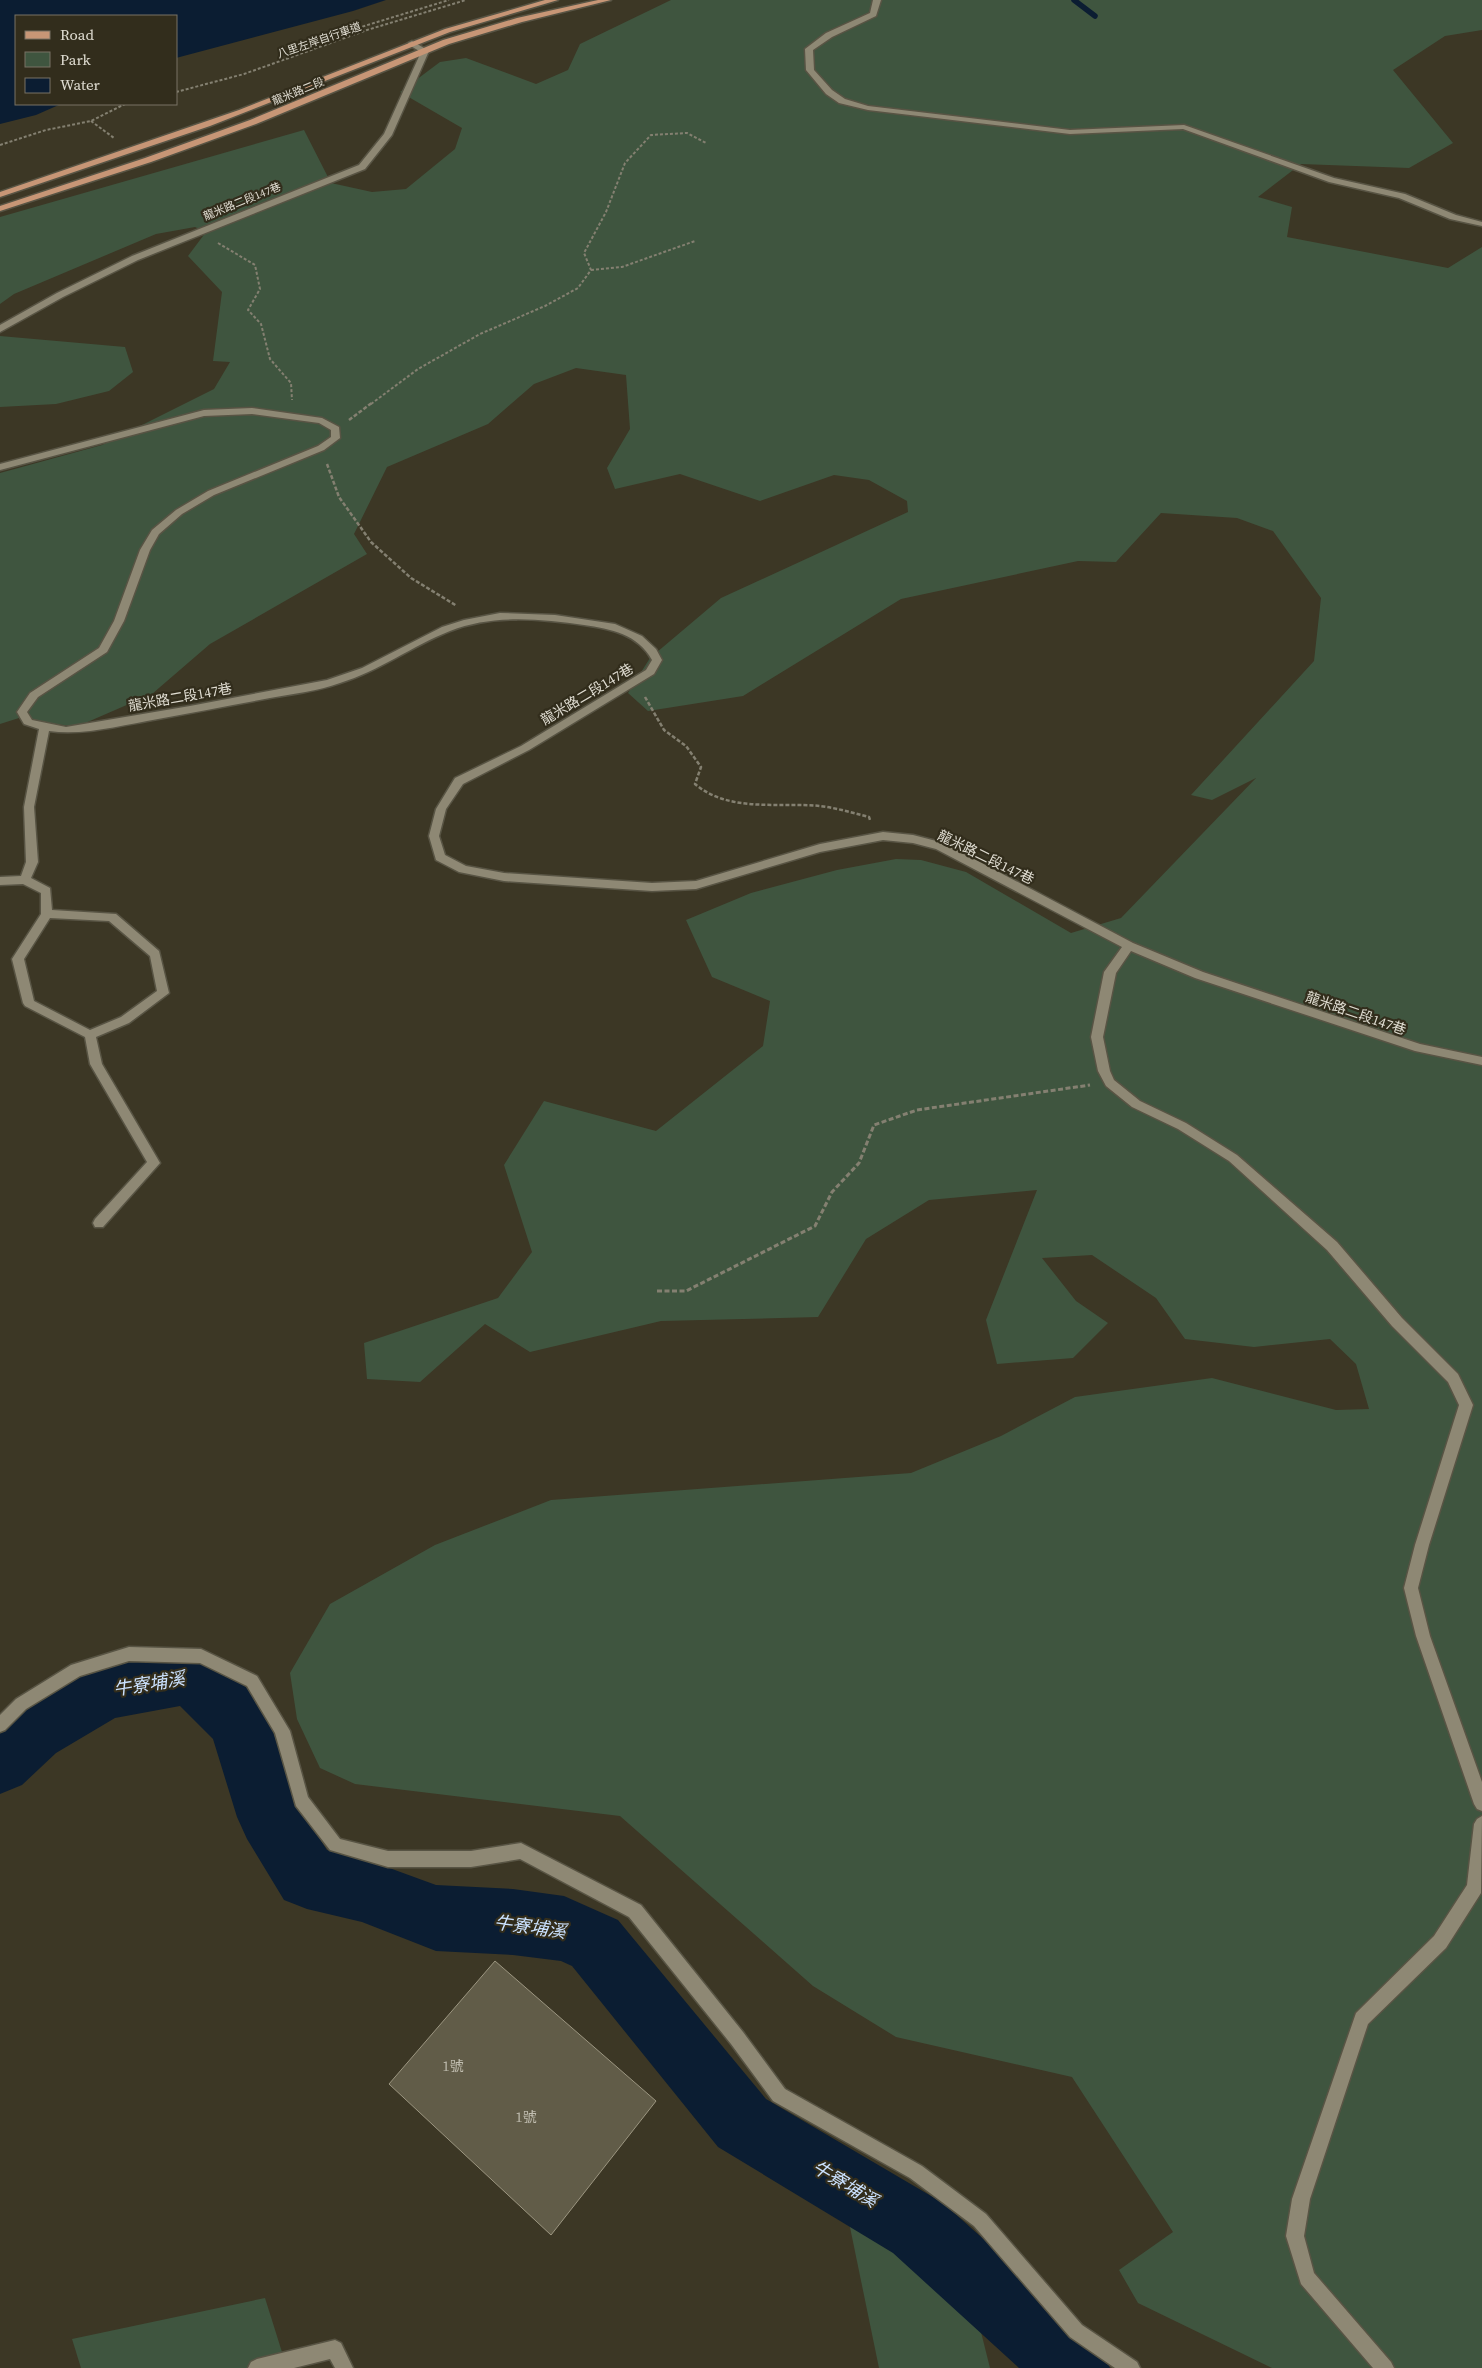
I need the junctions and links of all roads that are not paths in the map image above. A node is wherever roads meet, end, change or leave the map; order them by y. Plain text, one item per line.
1 (554, 0) edge
2 (606, 0) edge
3 (877, 0) edge
4 (412, 43) junction
5 (425, 51) junction
6 (0, 195) edge
7 (0, 209) edge
8 (1482, 224) edge
9 (0, 329) edge
10 (0, 468) edge
11 (45, 727) junction
12 (25, 880) junction
13 (0, 881) edge
14 (47, 914) junction
15 (1129, 946) junction
16 (90, 1035) junction
17 (1482, 1060) edge
18 (99, 1223) dead end
19 (0, 1725) edge
20 (1482, 1804) edge
21 (1482, 1824) edge
22 (257, 2368) edge
23 (344, 2368) edge
24 (1131, 2368) edge
25 (1385, 2368) edge

1 - 4 main road, 龍米路二段
2 - 5 main road, 龍米路二段
3 - 8 street
4 - 5 street
4 - 6 main road, 龍米路二段
5 - 7 main road, 龍米路二段
5 - 9 street, 龍米路二段147巷
10 - 11 street, 龍米路二段147巷
11 - 12 street
11 - 15 street, 龍米路二段147巷
12 - 13 street
12 - 14 street
14 - 16 street
14 - 16 street
15 - 17 street, 龍米路二段147巷
15 - 20 street
16 - 18 street
19 - 24 street
21 - 25 street
22 - 23 street

